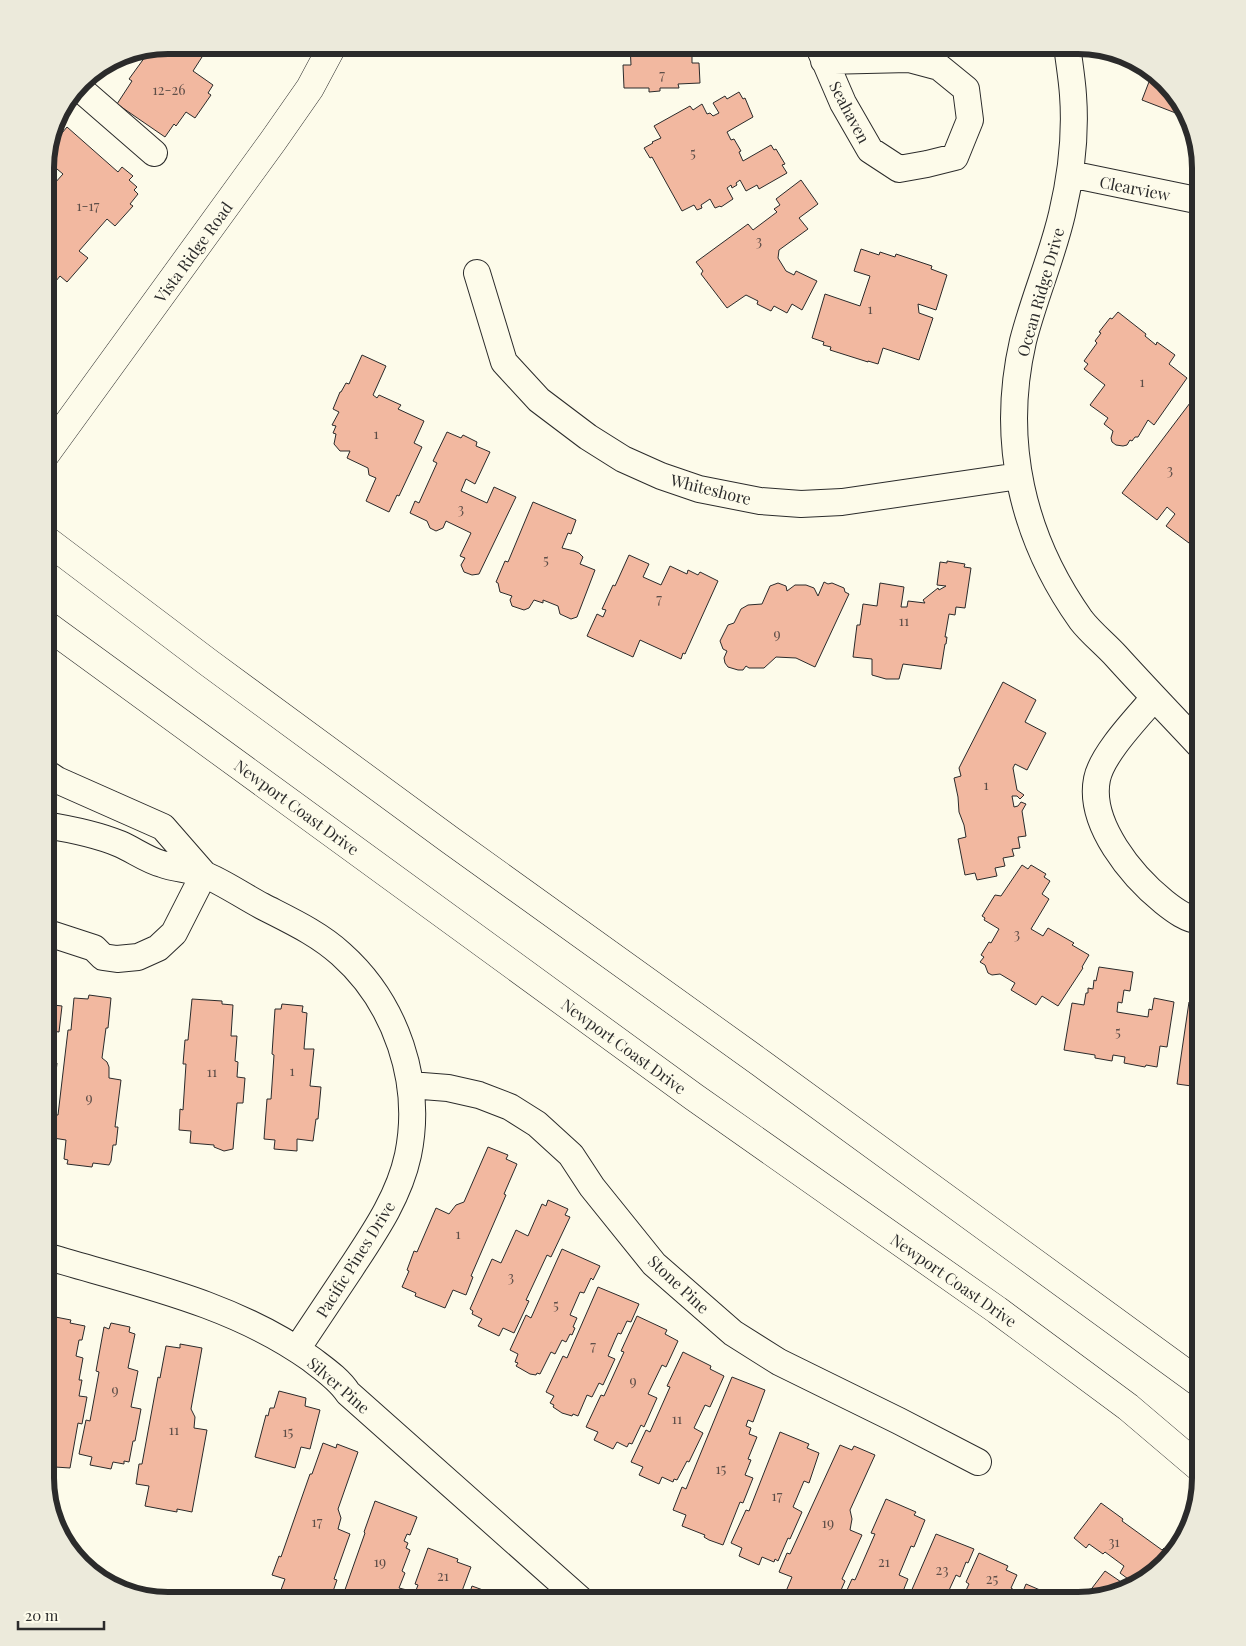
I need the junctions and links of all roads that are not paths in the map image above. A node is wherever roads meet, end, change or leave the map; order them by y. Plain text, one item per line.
1 (328, 54) edge
2 (821, 54) edge
3 (836, 54) edge
4 (1068, 54) edge
5 (83, 92) edge
6 (154, 153) dead end
7 (1070, 174) junction
8 (1192, 199) edge
9 (477, 273) dead end
10 (54, 443) edge
11 (1019, 476) junction
12 (54, 546) edge
13 (54, 631) edge
14 (1154, 698) junction
15 (1192, 738) edge
16 (54, 778) edge
17 (54, 827) edge
18 (204, 874) junction
19 (1192, 919) edge
20 (54, 935) edge
21 (410, 1085) junction
22 (54, 1259) edge
23 (297, 1349) junction
24 (1192, 1377) edge
25 (1192, 1461) edge
26 (978, 1462) dead end
27 (572, 1592) edge

1 - 10 main road, Vista Ridge Road
2 - 3 street, Seahaven
4 - 7 street, Ocean Ridge Drive
5 - 6 street
7 - 8 street, Clearview
7 - 11 street, Ocean Ridge Drive
9 - 11 street, Whiteshore
11 - 14 street, Ocean Ridge Drive
12 - 24 main road
13 - 25 main road, Newport Coast Drive
14 - 15 street, Ocean Ridge Drive
14 - 19 street
16 - 18 street, Pacific Pines Drive
17 - 18 street, Pacific Pines Drive
18 - 20 street
18 - 21 street, Pacific Pines Drive
21 - 23 street, Pacific Pines Drive
21 - 26 street, Stone Pine
22 - 23 street, Silver Pine
23 - 27 street, Silver Pine

